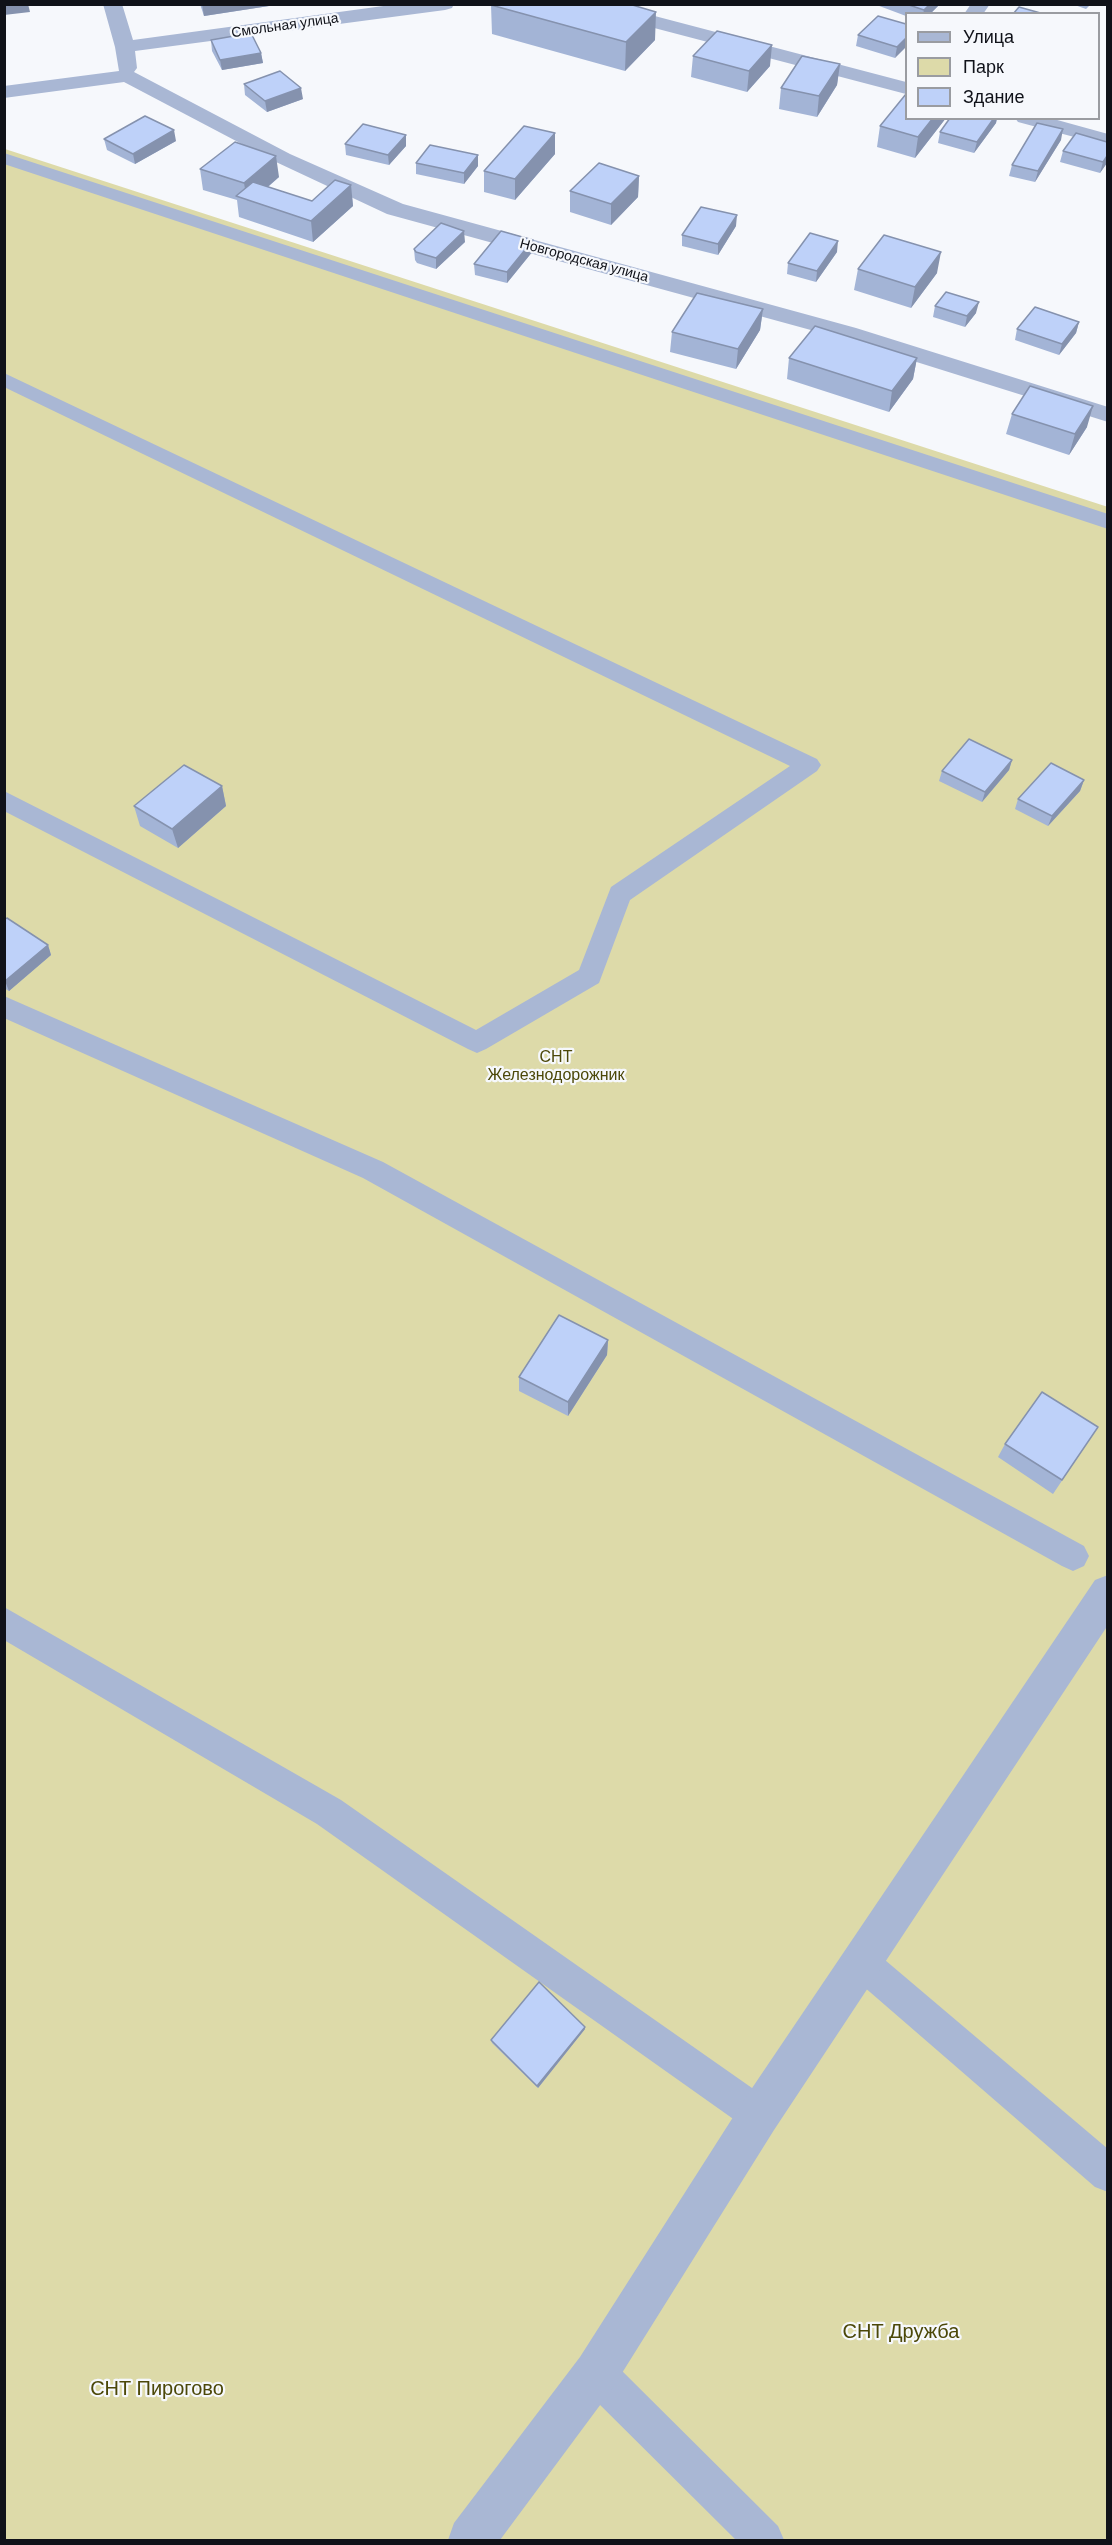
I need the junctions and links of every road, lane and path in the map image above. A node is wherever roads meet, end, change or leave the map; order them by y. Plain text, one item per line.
1 (112, 4) edge
2 (445, 4) edge
3 (585, 4) edge
4 (125, 47) junction
5 (127, 76) junction
6 (905, 88) edge
7 (4, 92) edge
8 (1032, 120) edge
9 (1107, 140) edge
10 (4, 159) edge
11 (4, 378) edge
12 (1107, 415) edge
13 (1107, 522) edge
14 (4, 800) edge
15 (4, 1006) edge
16 (1073, 1556) dead end
17 (1103, 1610) edge
18 (4, 1622) edge
19 (860, 1961) junction
20 (759, 2115) junction
21 (1107, 2174) edge
22 (596, 2373) junction
23 (471, 2541) edge
24 (764, 2541) edge

1 - 4 street
2 - 4 street, Смольная улица
3 - 6 street
4 - 5 street
5 - 7 street
5 - 12 street, Новгородская улица
8 - 9 street
10 - 13 lane
11 - 14 lane
15 - 16 lane
17 - 19 street
18 - 20 lane
19 - 20 street
19 - 21 lane
20 - 22 street
22 - 23 street
22 - 24 lane

